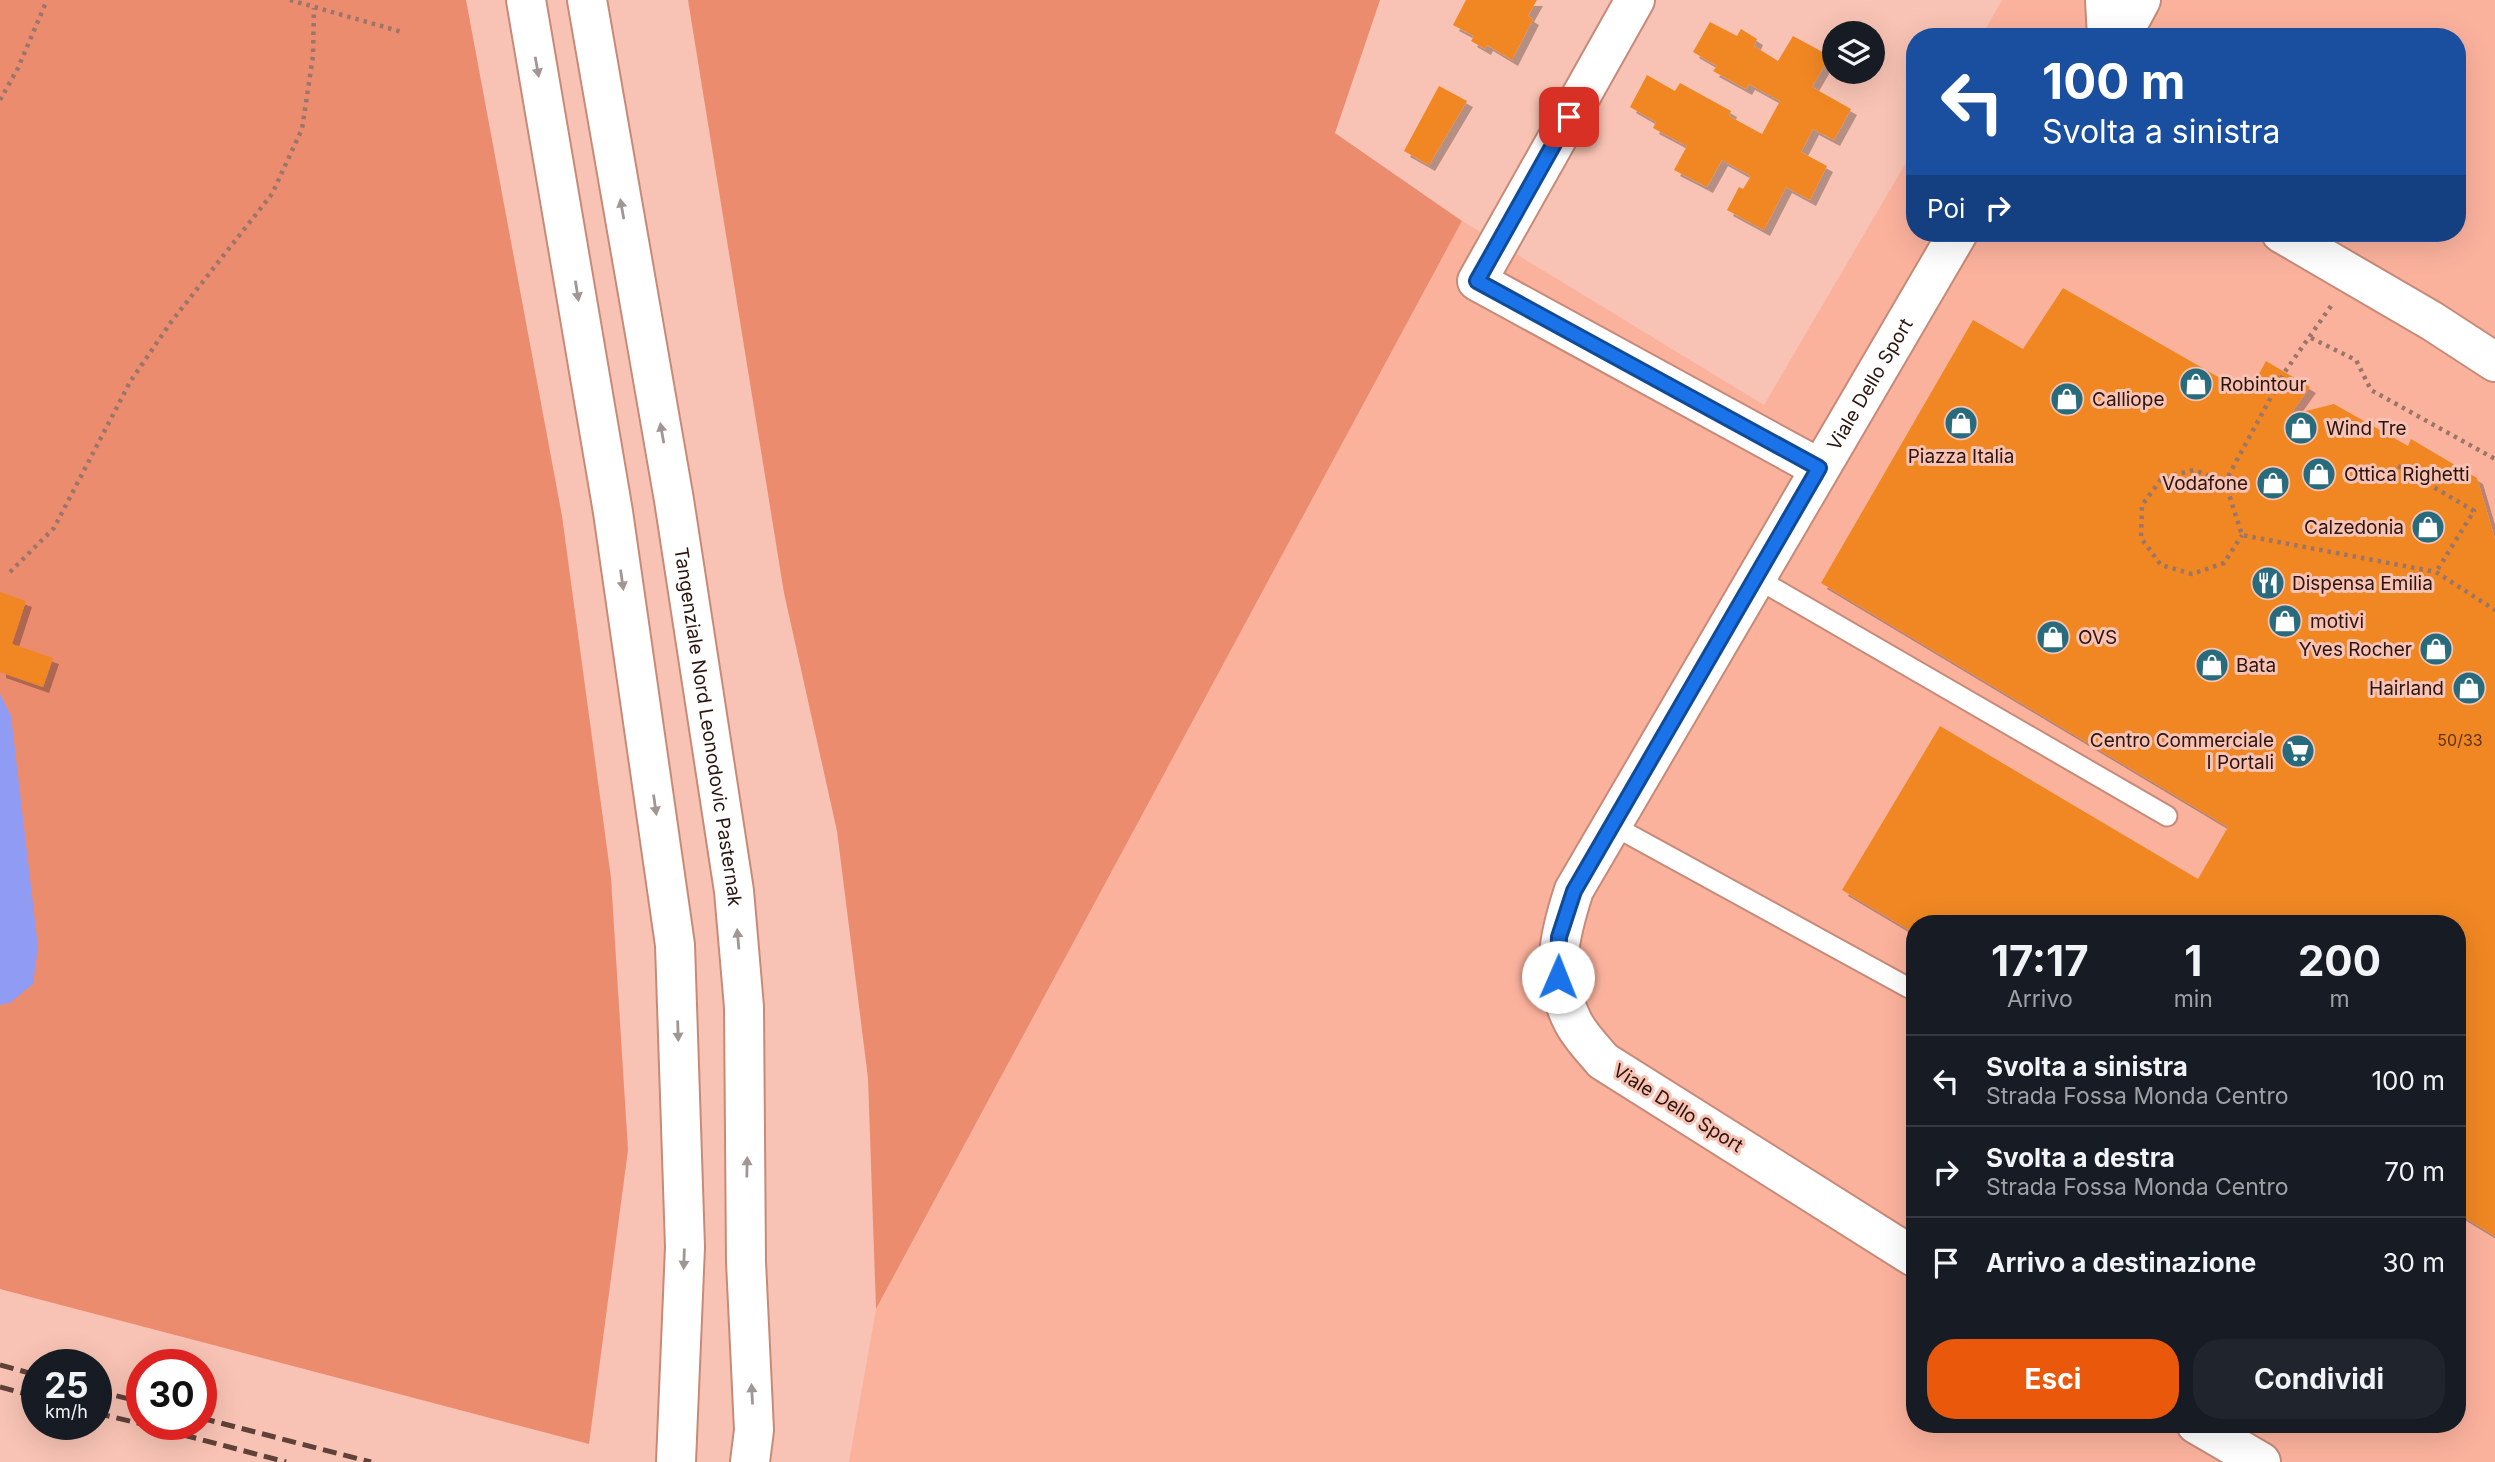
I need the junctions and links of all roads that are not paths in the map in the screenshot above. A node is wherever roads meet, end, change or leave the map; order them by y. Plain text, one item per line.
1 (526, 0) edge
2 (587, 0) edge
3 (1635, 0) edge
4 (2105, 0) edge
5 (2141, 0) edge
6 (2107, 28) edge
7 (2126, 28) edge
8 (1953, 242) edge
9 (2297, 242) edge
10 (2495, 362) edge
11 (1819, 468) junction
12 (1756, 578) junction
13 (2167, 816) dead end
14 (1612, 825) junction
15 (1906, 986) edge
16 (1906, 1252) edge
17 (2211, 1433) edge
18 (676, 1462) edge
19 (750, 1462) edge
20 (2261, 1462) edge

1 -> 18 main road
19 -> 2 main road, Tangenziale Nord Leonodovic Pasternak
3 - 11 main road
4 - 6 main road
5 - 7 main road
8 - 11 main road, Viale Dello Sport
9 - 10 main road
11 - 12 main road, Viale Dello Sport
12 - 13 lane
12 - 14 main road, Viale Dello Sport
14 - 15 lane
14 - 16 main road, Viale Dello Sport
17 - 20 main road

